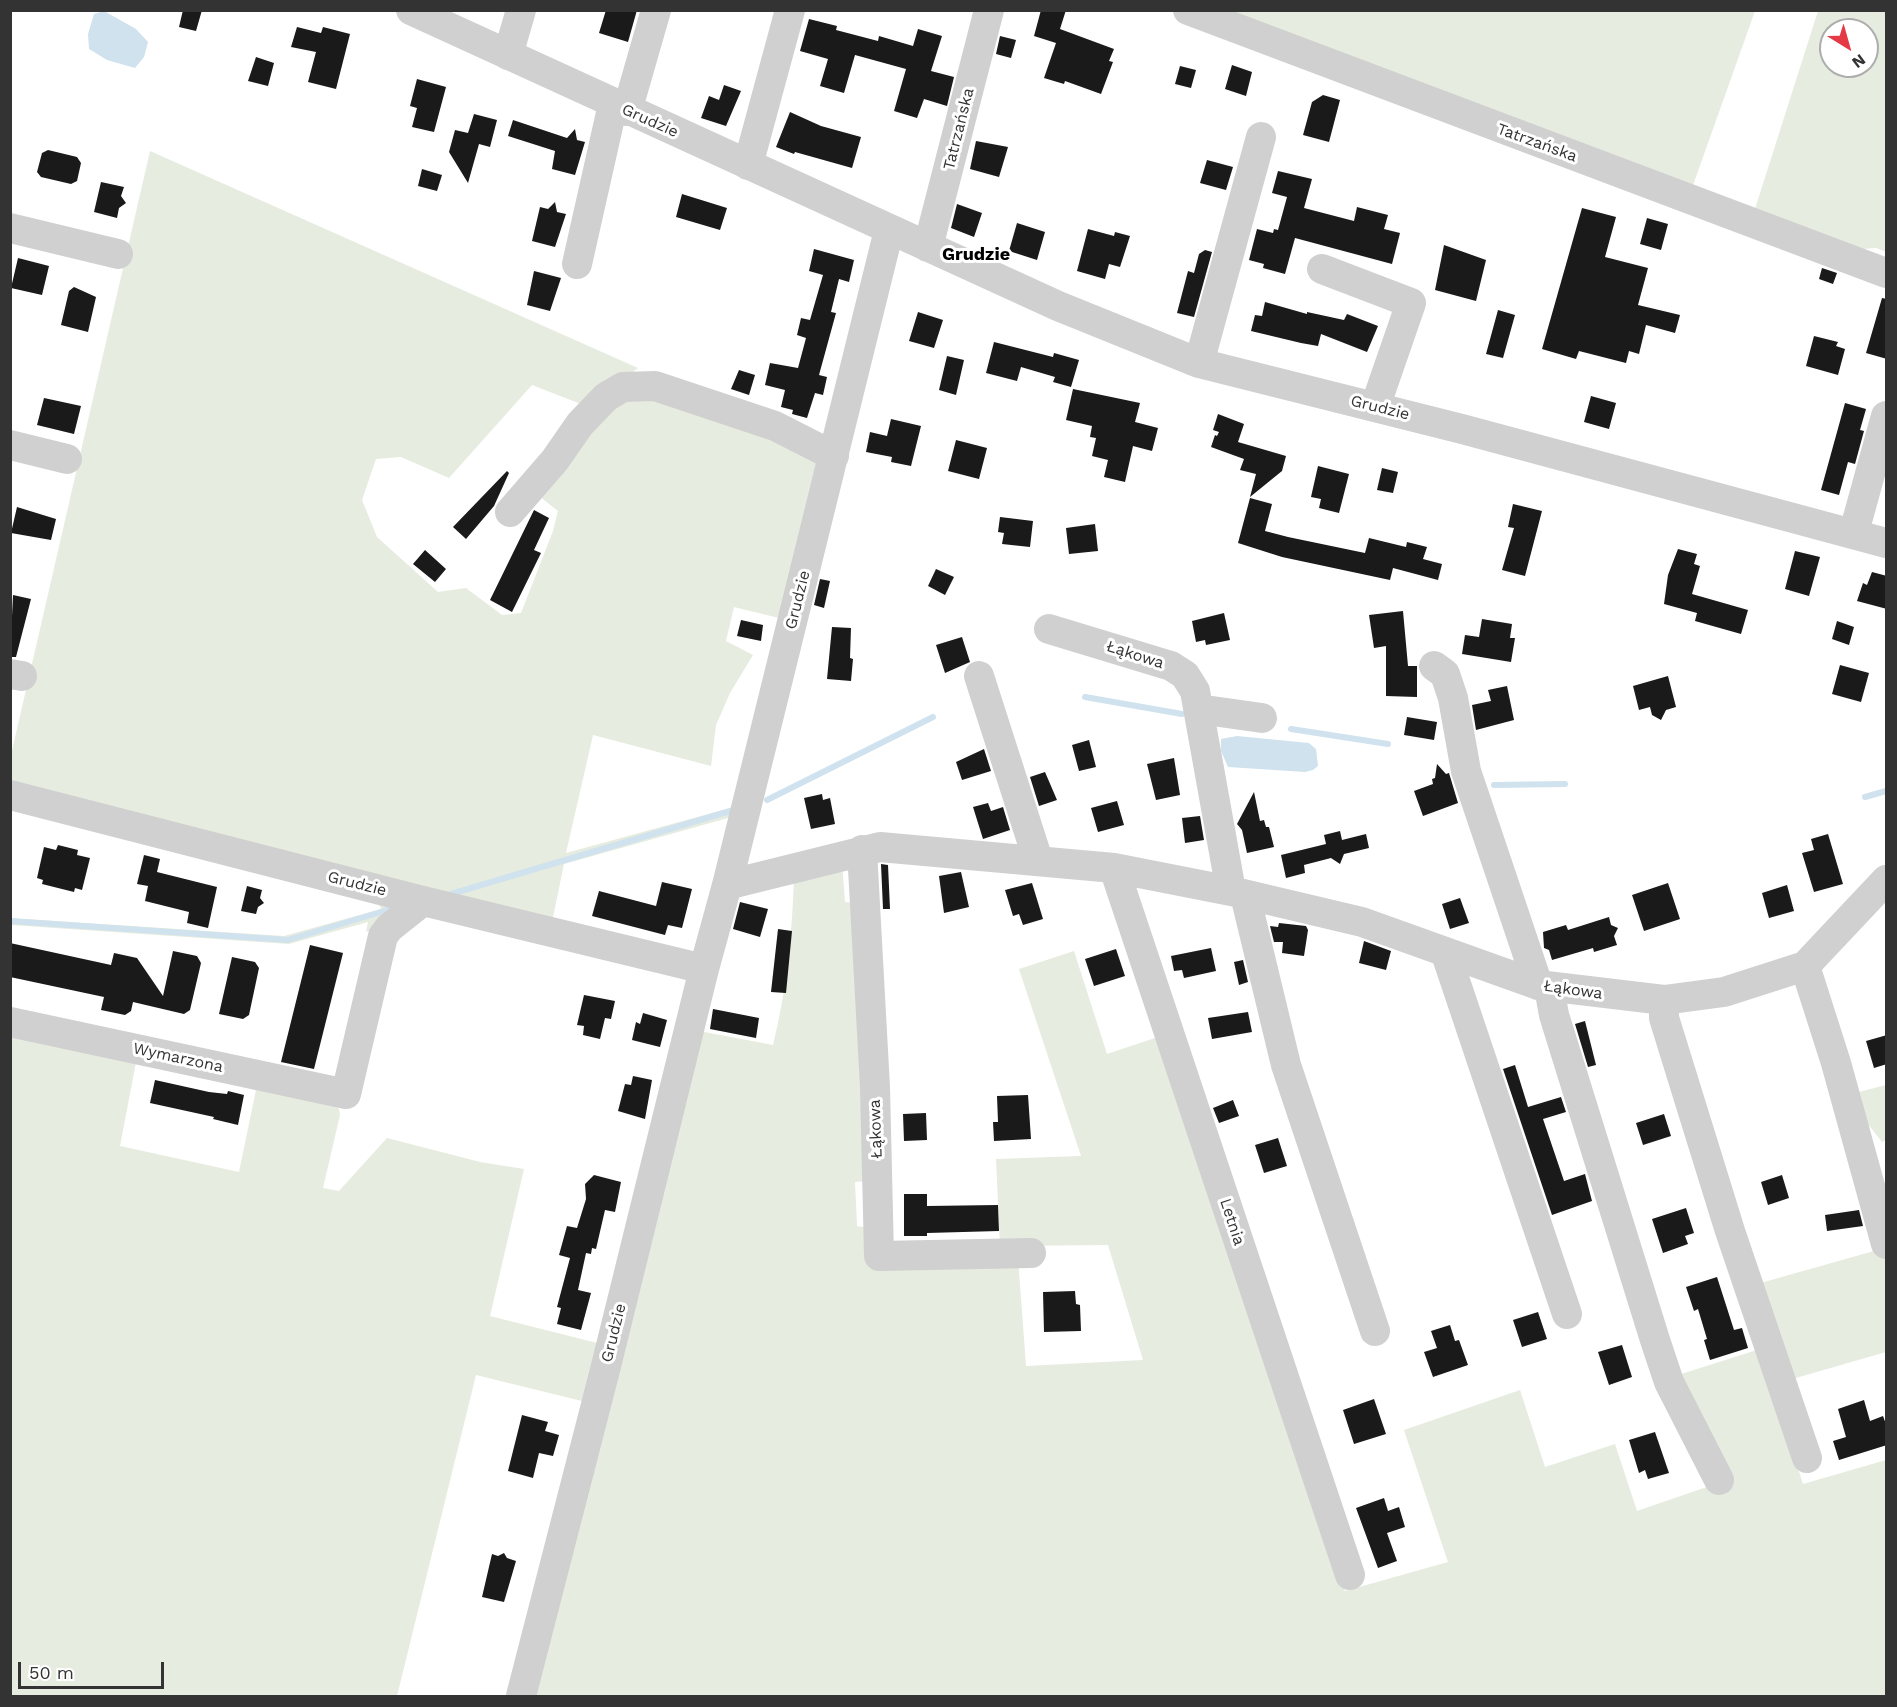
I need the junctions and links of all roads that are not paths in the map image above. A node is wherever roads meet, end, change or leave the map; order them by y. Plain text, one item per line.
1 (411, 10) edge
2 (521, 10) edge
3 (656, 10) edge
4 (790, 10) edge
5 (989, 10) edge
6 (1188, 10) edge
7 (508, 55) junction
8 (620, 108) junction
9 (1261, 136) dead end
10 (748, 165) junction
11 (10, 228) edge
12 (889, 230) junction
13 (928, 247) junction
14 (118, 254) dead end
15 (577, 264) dead end
16 (1322, 269) dead end
17 (1887, 273) edge
18 (1199, 363) junction
19 (1375, 407) junction
20 (1887, 416) edge
21 (10, 445) edge
22 (834, 456) junction
23 (67, 459) dead end
24 (510, 512) dead end
25 (1854, 532) junction
26 (1887, 543) edge
27 (1049, 629) dead end
28 (1434, 666) dead end
29 (980, 676) dead end
30 (1198, 709) junction
31 (1262, 718) dead end
32 (10, 795) edge
33 (862, 850) junction
34 (1038, 860) junction
35 (1114, 868) junction
36 (1887, 880) edge
37 (727, 885) junction
38 (1238, 893) junction
39 (423, 901) junction
40 (1446, 954) junction
41 (1805, 966) junction
42 (704, 969) junction
43 (1543, 986) junction
44 (1664, 1000) junction
45 (10, 1022) edge
46 (1887, 1244) edge
47 (1031, 1253) dead end
48 (1567, 1314) dead end
49 (1375, 1331) dead end
50 (1807, 1458) dead end
51 (1719, 1480) dead end
52 (1350, 1575) dead end
53 (521, 1696) edge

1 - 7 street, Grudzie
2 - 7 street
3 - 8 street
4 - 10 street
5 - 13 street, Tatrzańska
6 - 17 street, Tatrzańska
7 - 8 street, Grudzie
8 - 10 street, Grudzie
8 - 15 street
9 - 18 street
10 - 12 street, Grudzie
11 - 14 street
12 - 13 street, Grudzie
12 - 22 street, Grudzie
13 - 18 street, Grudzie
16 - 19 street
18 - 19 street, Grudzie
19 - 25 street, Grudzie
20 - 25 street
21 - 23 street
22 - 24 street
22 - 37 street, Grudzie
25 - 26 street, Grudzie
27 - 30 street, Łąkowa
28 - 43 street
29 - 34 street
30 - 31 street
30 - 38 street, Łąkowa
32 - 39 street, Grudzie
33 - 34 street, Łąkowa
33 - 37 street, Łąkowa
33 - 47 street, Łąkowa
34 - 35 street, Łąkowa
35 - 38 street, Łąkowa
35 - 52 street, Letnia
36 - 41 street, Łąkowa
37 - 42 street, Grudzie
38 - 40 street, Łąkowa
38 - 49 street
39 - 42 street, Grudzie
39 - 45 street, Wymarzona
40 - 43 street, Łąkowa
40 - 48 street
41 - 44 street, Łąkowa
41 - 46 street
42 - 53 street, Grudzie
43 - 44 street, Łąkowa
43 - 51 street
44 - 50 street

